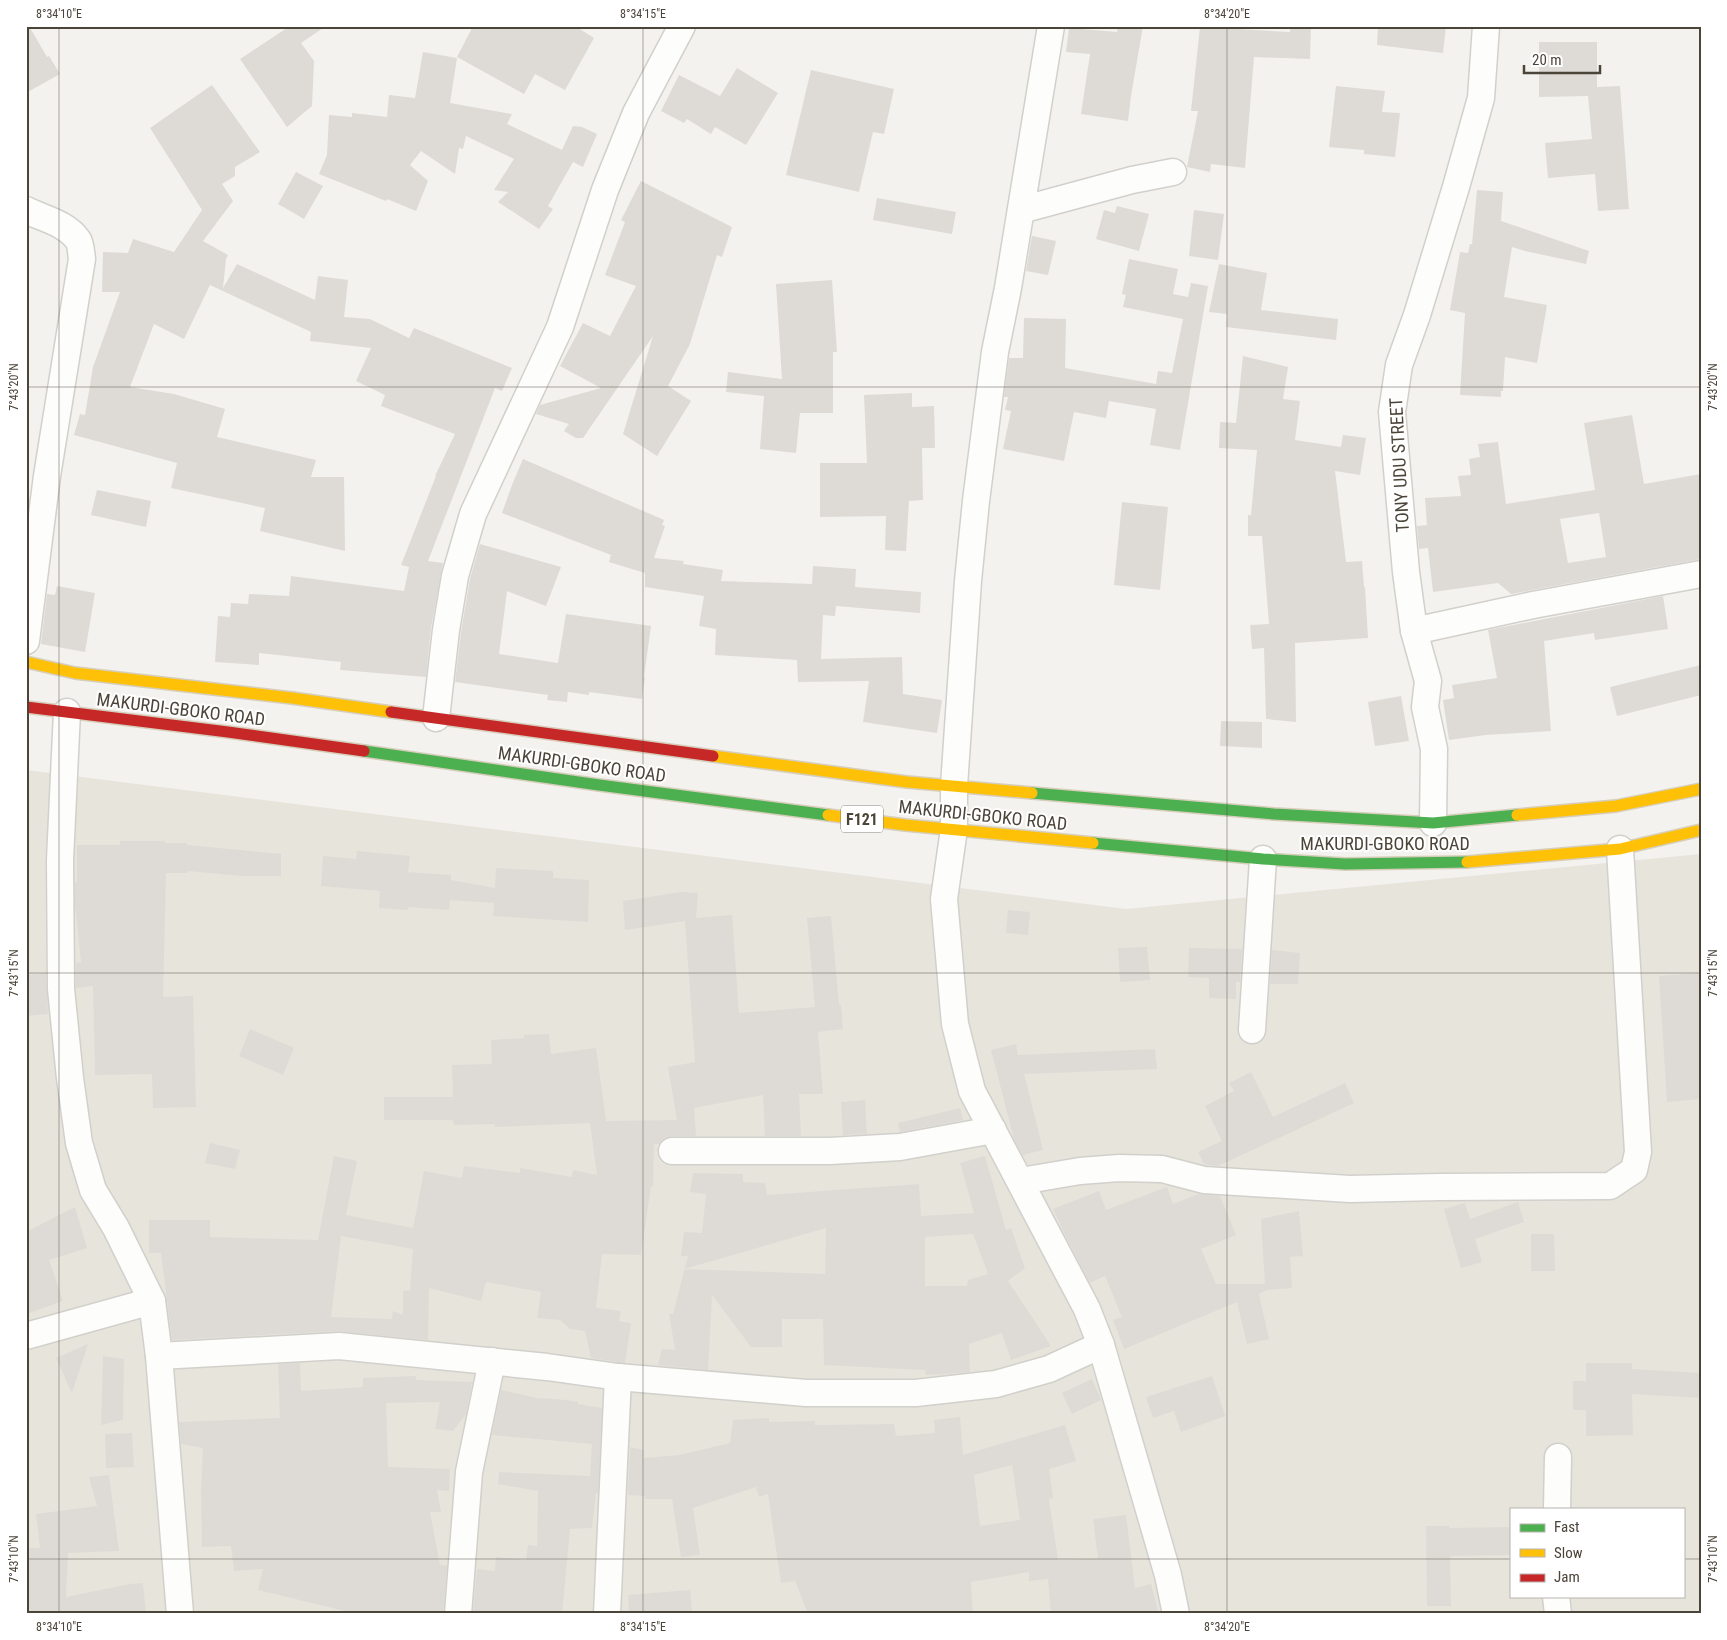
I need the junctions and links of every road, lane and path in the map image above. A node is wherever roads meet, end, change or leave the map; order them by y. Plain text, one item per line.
1 (682, 26) edge
2 (1050, 26) edge
3 (1486, 26) edge
4 (1173, 172) dead end
5 (26, 210) edge
6 (1021, 210) junction
7 (1701, 574) edge
8 (1414, 631) junction
9 (26, 640) edge
10 (26, 662) edge
11 (26, 707) edge
12 (67, 712) junction
13 (436, 718) junction
14 (954, 786) junction
15 (1701, 789) edge
16 (1433, 823) junction
17 (954, 830) junction
18 (1701, 830) edge
19 (1620, 849) junction
20 (1263, 859) junction
21 (1252, 1030) dead end
22 (993, 1130) junction
23 (672, 1151) dead end
24 (1021, 1181) junction
25 (152, 1301) junction
26 (26, 1336) edge
27 (1101, 1345) junction
28 (159, 1356) junction
29 (492, 1361) junction
30 (618, 1376) junction
31 (1558, 1457) dead end
32 (1557, 1508) edge
33 (1556, 1598) edge
34 (180, 1614) edge
35 (458, 1614) edge
36 (607, 1614) edge
37 (1176, 1614) edge
38 (1558, 1614) edge

1 - 13 street
2 - 6 street
3 - 8 street, TONY UDU STREET
4 - 6 street
5 - 9 street
6 - 14 street
7 - 8 street
8 - 16 street, TONY UDU STREET
10 - 13 main road
11 - 12 main road, MAKURDI-GBOKO ROAD / F121
12 - 17 main road, MAKURDI-GBOKO ROAD / F121
12 - 25 street
13 - 14 main road
14 - 16 main road
14 - 17 street
15 - 16 main road
17 - 20 main road, MAKURDI-GBOKO ROAD / F121
17 - 22 street
18 - 19 main road, MAKURDI-GBOKO ROAD / F121
19 - 20 main road, MAKURDI-GBOKO ROAD / F121
19 - 24 street
20 - 21 street
22 - 23 street
22 - 24 street
24 - 27 street
25 - 26 street
25 - 28 street
27 - 30 street
27 - 37 street
28 - 29 street
28 - 34 street
29 - 30 street
29 - 35 street
30 - 36 street
31 - 32 street
33 - 38 street

